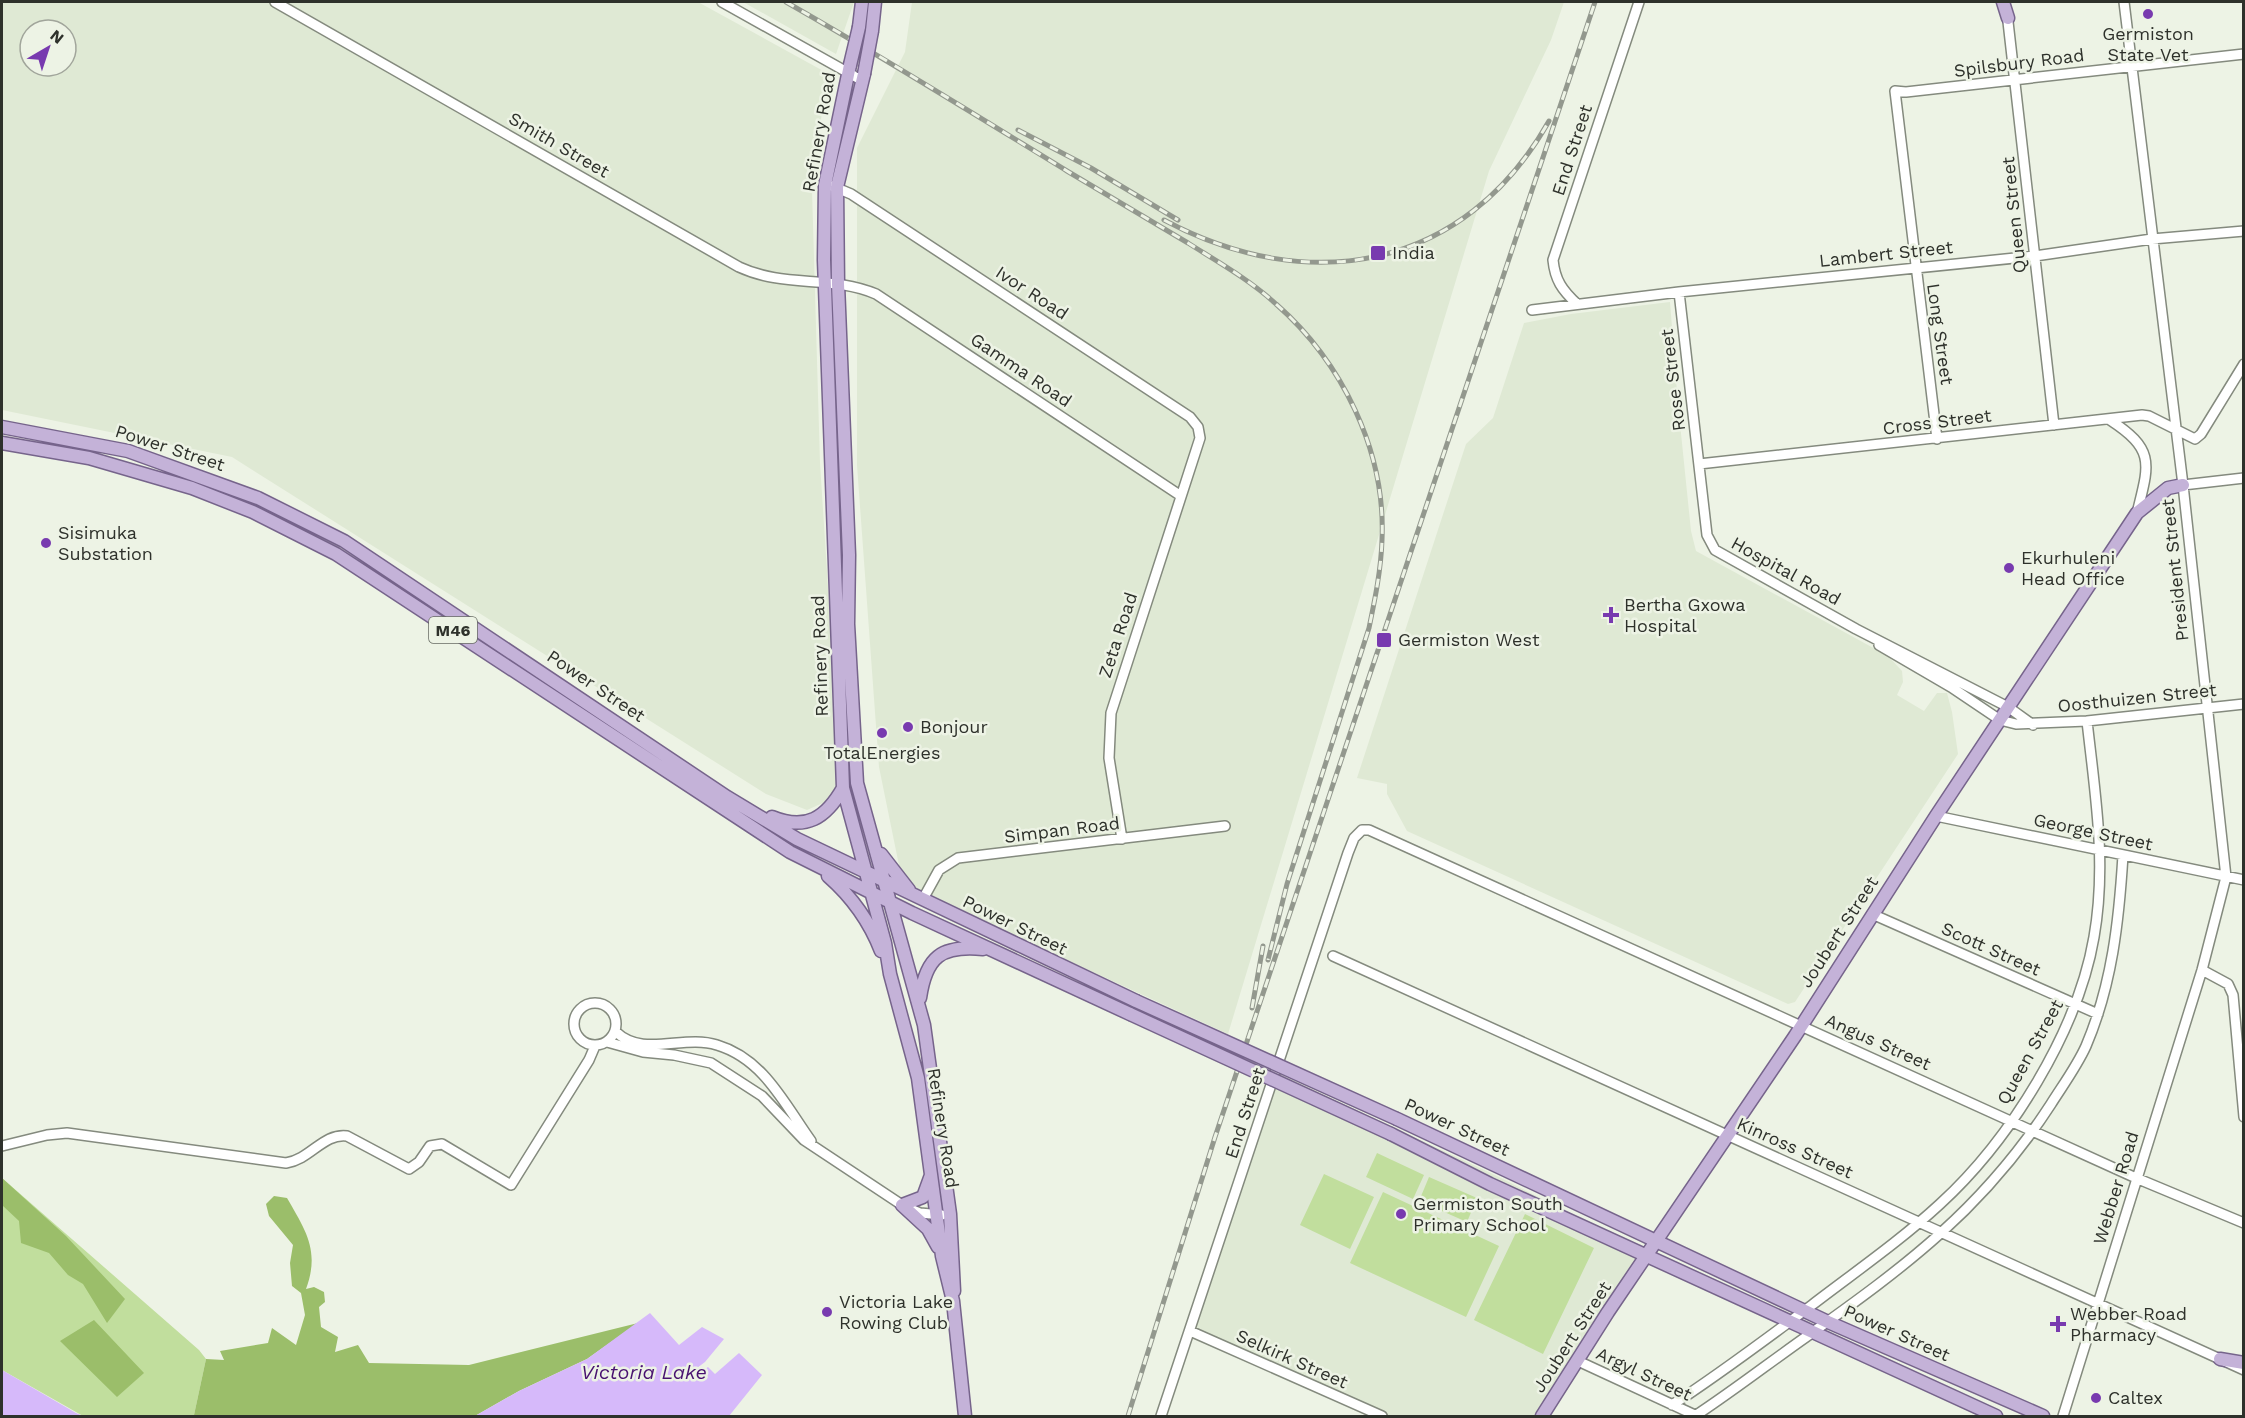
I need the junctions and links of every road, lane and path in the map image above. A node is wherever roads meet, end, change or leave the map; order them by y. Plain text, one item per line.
1 (275, 2) edge
2 (722, 2) edge
3 (862, 2) edge
4 (875, 2) edge
5 (1639, 2) edge
6 (2005, 2) edge
7 (2124, 2) edge
8 (2008, 18) joint
9 (2244, 54) edge
10 (2131, 67) junction
11 (849, 68) junction
12 (863, 77) junction
13 (2015, 81) junction
14 (1895, 95) joint
15 (831, 186) junction
16 (2244, 231) edge
17 (2152, 239) junction
18 (2035, 256) junction
19 (1914, 267) junction
20 (824, 283) junction
21 (838, 284) junction
22 (1679, 291) junction
23 (1577, 304) junction
24 (1532, 310) dead end
25 (2244, 364) edge
26 (830, 420) junction
27 (2110, 420) junction
28 (844, 421) junction
29 (2054, 425) junction
30 (2, 427) edge
31 (2177, 429) junction
32 (1937, 439) junction
33 (2, 442) edge
34 (1198, 446) joint
35 (1699, 464) junction
36 (2244, 478) edge
37 (846, 484) junction
38 (832, 485) junction
39 (2183, 485) junction
40 (1181, 496) junction
41 (258, 498) junction
42 (253, 512) junction
43 (2137, 513) junction
44 (834, 555) junction
45 (849, 555) junction
46 (1856, 629) junction
47 (492, 638) junction
48 (485, 650) junction
49 (2244, 704) edge
50 (2008, 707) junction
51 (2206, 708) junction
52 (2000, 720) junction
53 (2087, 721) junction
54 (2033, 725) junction
55 (843, 788) junction
56 (727, 797) junction
57 (1936, 816) junction
58 (1225, 826) dead end
59 (1369, 830) joint
60 (1122, 839) junction
61 (873, 840) junction
62 (2102, 851) junction
63 (2123, 855) junction
64 (819, 867) junction
65 (866, 872) junction
66 (2226, 877) junction
67 (2244, 880) edge
68 (884, 881) junction
69 (872, 892) junction
70 (918, 897) junction
71 (890, 901) junction
72 (1872, 914) junction
73 (990, 949) junction
74 (1333, 956) dead end
75 (2202, 970) junction
76 (890, 974) junction
77 (919, 1004) junction
78 (2076, 1005) junction
79 (2098, 1014) junction
80 (1800, 1025) junction
81 (616, 1032) junction
82 (607, 1042) junction
83 (595, 1046) junction
84 (759, 1071) junction
85 (749, 1086) junction
86 (2244, 1116) edge
87 (2011, 1121) junction
88 (2033, 1131) junction
89 (1728, 1136) junction
90 (2, 1146) edge
91 (816, 1148) junction
92 (932, 1169) junction
93 (2136, 1179) junction
94 (902, 1205) junction
95 (944, 1215) junction
96 (1919, 1222) junction
97 (2244, 1223) edge
98 (1943, 1233) junction
99 (1657, 1241) junction
100 (1648, 1255) junction
101 (942, 1256) junction
102 (952, 1301) junction
103 (2098, 1302) junction
104 (1804, 1311) junction
105 (1791, 1320) junction
106 (1828, 1322) junction
107 (1190, 1331) junction
108 (1814, 1331) junction
109 (2220, 1359) junction
110 (1578, 1361) junction
111 (2244, 1363) edge
112 (2244, 1370) edge
113 (1672, 1405) junction
114 (965, 1416) edge
115 (1161, 1416) edge
116 (1382, 1416) edge
117 (1542, 1416) edge
118 (1696, 1416) edge
119 (1996, 1416) edge
120 (2043, 1416) edge
121 (2063, 1416) edge

1 - 20 street, Smith Street
2 - 11 street
3 - 11 main road, Refinery Road, bridge
4 - 12 main road, Refinery Road, bridge
5 - 23 street, End Street
6 - 8 main road
7 - 10 street, President Street
8 - 13 street, Queen Street
9 - 10 street, Spilsbury Road
10 - 13 street, Spilsbury Road
10 - 17 street, President Street
11 - 12 street
11 - 15 main road, Refinery Road
12 - 15 main road, Refinery Road
13 - 14 street, Spilsbury Road
13 - 18 street, Queen Street
14 - 19 street, Long Street
15 - 20 main road, Refinery Road
15 - 21 main road, Refinery Road
15 - 34 street, Ivor Road
16 - 17 street, Lambert Street
17 - 18 street, Lambert Street
17 - 31 street, President Street
18 - 19 street, Lambert Street
18 - 29 street, Queen Street
19 - 22 street, Lambert Street
19 - 32 street, Long Street
20 - 21 street, Smith Street
20 - 26 main road, Refinery Road
21 - 28 main road, Refinery Road
21 - 40 street, Gamma Road
22 - 23 street, Lambert Street
22 - 35 street, Rose Street
23 - 24 street, Lambert Street
25 - 31 street
26 - 28 main road
26 - 38 main road, Refinery Road
27 - 29 street, Cross Street
27 - 31 street, Cross Street
27 - 43 street
28 - 37 main road, Refinery Road
29 - 32 street, Cross Street
30 - 41 main road, Power Street / M46
31 - 39 street, President Street
32 - 35 street, Cross Street
33 - 42 main road, Power Street / M46
34 - 40 street, Zeta Road
35 - 46 street, Hospital Road
36 - 39 street
37 - 38 main road
37 - 45 main road, Refinery Road
38 - 44 main road, Refinery Road
39 - 43 main road, Joubert Street
39 - 51 street, President Street
40 - 60 street, Zeta Road
41 - 42 main road
41 - 47 main road, Power Street / M46
42 - 48 main road, Power Street / M46
43 - 50 main road, Joubert Street
44 - 45 main road
44 - 55 main road, Refinery Road
45 - 61 main road, Refinery Road
46 - 50 street, Hospital Road
46 - 52 street, Hospital Road
47 - 48 main road
47 - 56 main road, Power Street / M46
48 - 64 main road, Power Street / M46
49 - 51 street, Oosthuizen Street
50 - 52 main road, Joubert Street
50 - 54 street
51 - 53 street, Oosthuizen Street
51 - 66 street, President Street
52 - 54 street, Oosthuizen Street
52 - 57 main road, Joubert Street
53 - 54 street, Oosthuizen Street
53 - 62 street, Queen Street
55 - 56 main road
55 - 65 main road, Refinery Road
56 - 65 main road, Power Street / M46
57 - 62 street, George Street
57 - 72 main road, Joubert Street
58 - 60 street, Simpan Road
59 - 80 street, Angus Street
59 - 107 street, End Street
60 - 70 street, Simpan Road
61 - 68 main road, Refinery Road
61 - 70 main road
62 - 63 street, George Street
62 - 78 street, Queen Street
63 - 66 street, George Street
63 - 79 street
64 - 69 main road, Power Street / M46
64 - 76 main road
65 - 68 main road, Power Street / M46
65 - 69 main road, Refinery Road
66 - 67 street, George Street
66 - 75 street, President Street
68 - 70 main road, Power Street / M46
68 - 71 main road, Refinery Road
69 - 71 main road, Power Street / M46
69 - 76 main road, Refinery Road
70 - 99 main road, Power Street, bridge
71 - 73 main road, Power Street / M46
71 - 77 main road, Refinery Road
72 - 78 street, Scott Street
72 - 80 main road, Joubert Street
73 - 77 main road
73 - 100 main road, Power Street, bridge
74 - 89 street, Kinross Street
75 - 86 street
75 - 93 street, Webber Road
76 - 92 main road, Refinery Road
77 - 95 main road, Refinery Road
78 - 79 street, Scott Street
78 - 87 street, Queen Street
79 - 88 street
80 - 87 street, Angus Street
80 - 89 main road, Joubert Street
81 - 82 street
81 - 83 street
81 - 84 street
82 - 83 street
82 - 85 street
83 - 90 street
84 - 85 street
84 - 91 street
85 - 91 street
87 - 88 street, Angus Street
87 - 96 street, Queen Street
88 - 93 street, Angus Street
88 - 98 street
89 - 96 street, Kinross Street
89 - 99 main road, Joubert Street
91 - 94 street
92 - 94 main road
92 - 95 main road, Refinery Road
93 - 97 street, Angus Street
93 - 103 street, Webber Road
94 - 95 street
94 - 101 main road
95 - 101 main road, Refinery Road
95 - 102 main road, Refinery Road
96 - 98 street, Kinross Street
96 - 104 street, Queen Street
98 - 103 street, Kinross Street
98 - 106 street
99 - 100 main road, Joubert Street
99 - 104 main road, Power Street
100 - 105 main road, Power Street
100 - 110 main road, Joubert Street
101 - 102 main road, Refinery Road
102 - 114 main road, Refinery Road
103 - 109 street, Kinross Street
103 - 121 street, Webber Road
104 - 105 street, Queen Street
104 - 106 main road, Power Street
105 - 108 main road, Power Street
105 - 113 street
106 - 108 street
106 - 120 main road, Power Street
107 - 115 street, End Street
107 - 116 street, Selkirk Street
108 - 118 street
108 - 119 main road, Power Street
109 - 111 main road
109 - 112 street, Kinross Street
110 - 113 street, Argyl Street
110 - 117 main road, Joubert Street
113 - 118 street, Argyl Street

